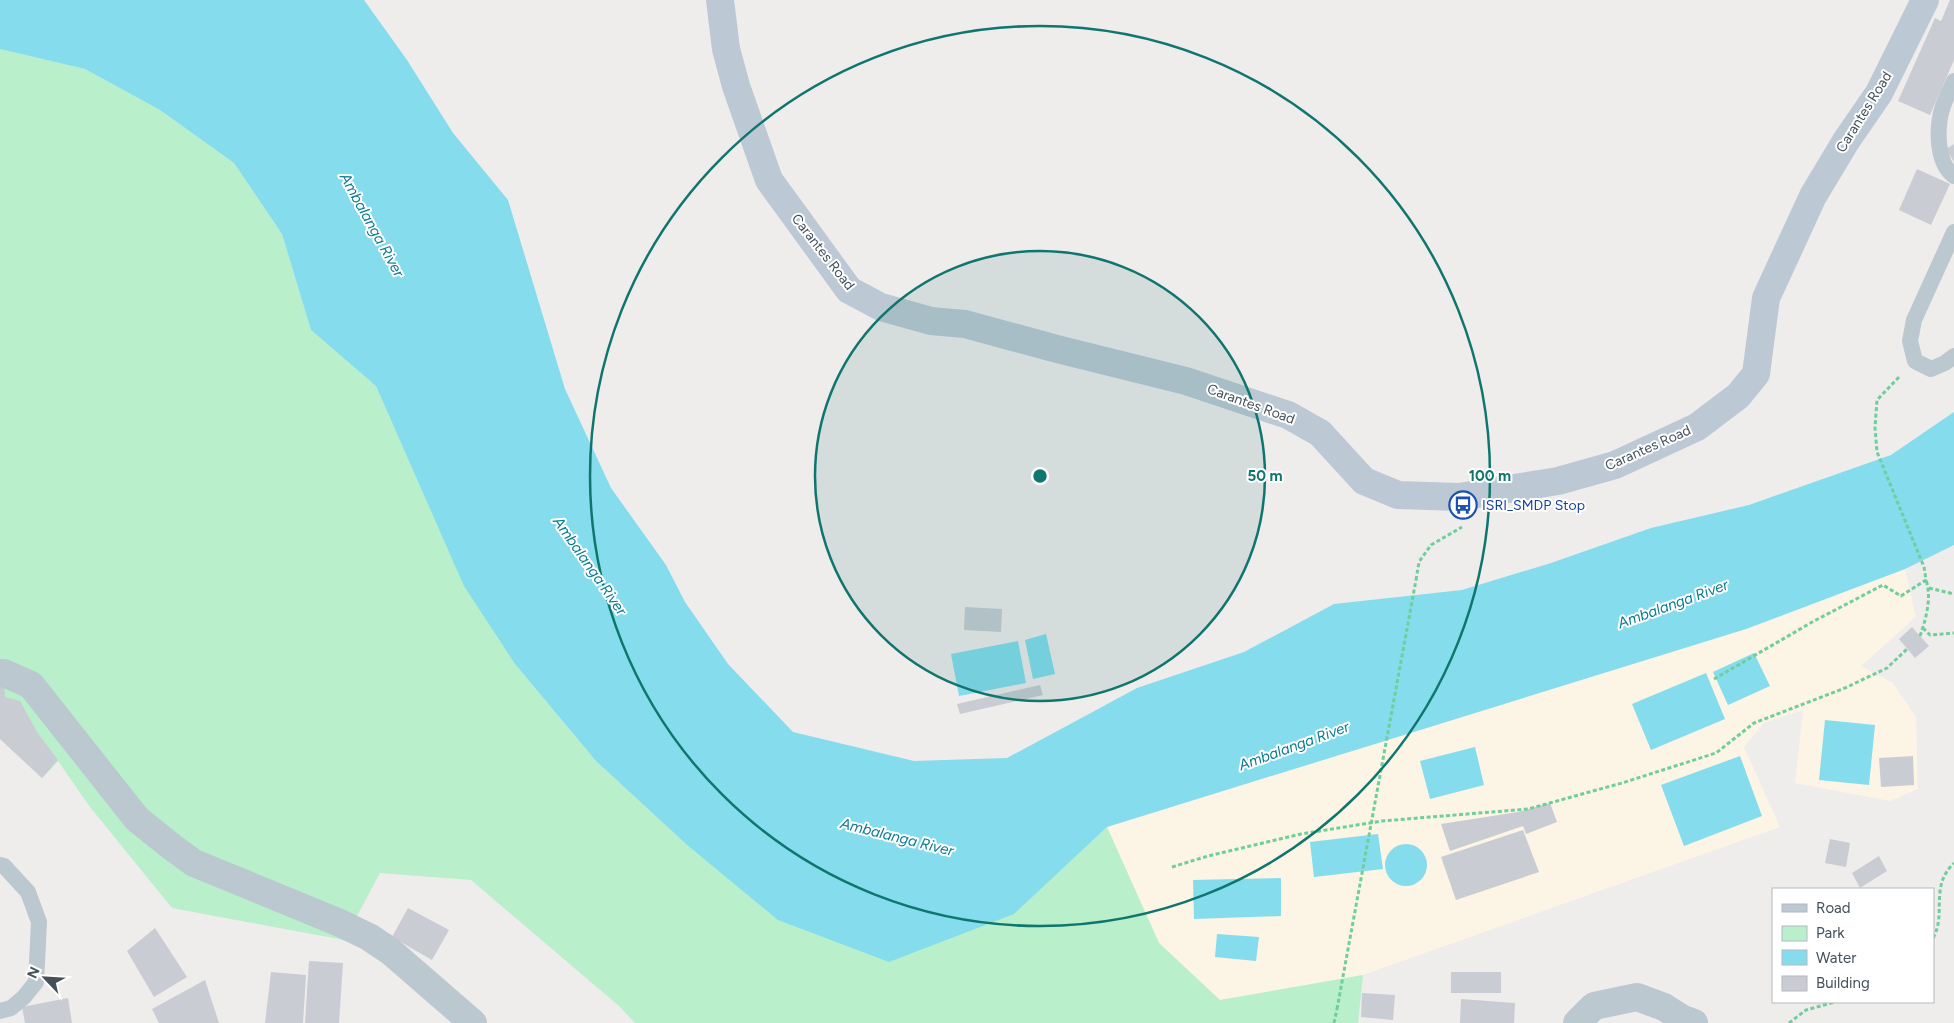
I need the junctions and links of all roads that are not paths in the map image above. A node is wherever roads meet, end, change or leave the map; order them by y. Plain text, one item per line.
1 (720, 0) edge
2 (1925, 0) edge
3 (1954, 81) edge
4 (1954, 176) edge
5 (1954, 232) edge
6 (1954, 356) edge
7 (0, 673) edge
8 (0, 865) edge
9 (0, 1011) edge
10 (473, 1023) edge
11 (1577, 1023) edge
12 (1694, 1023) edge

1 - 2 main road, Carantes Road
3 - 4 lane
5 - 6 lane
7 - 10 street
8 - 9 lane
11 - 12 street

